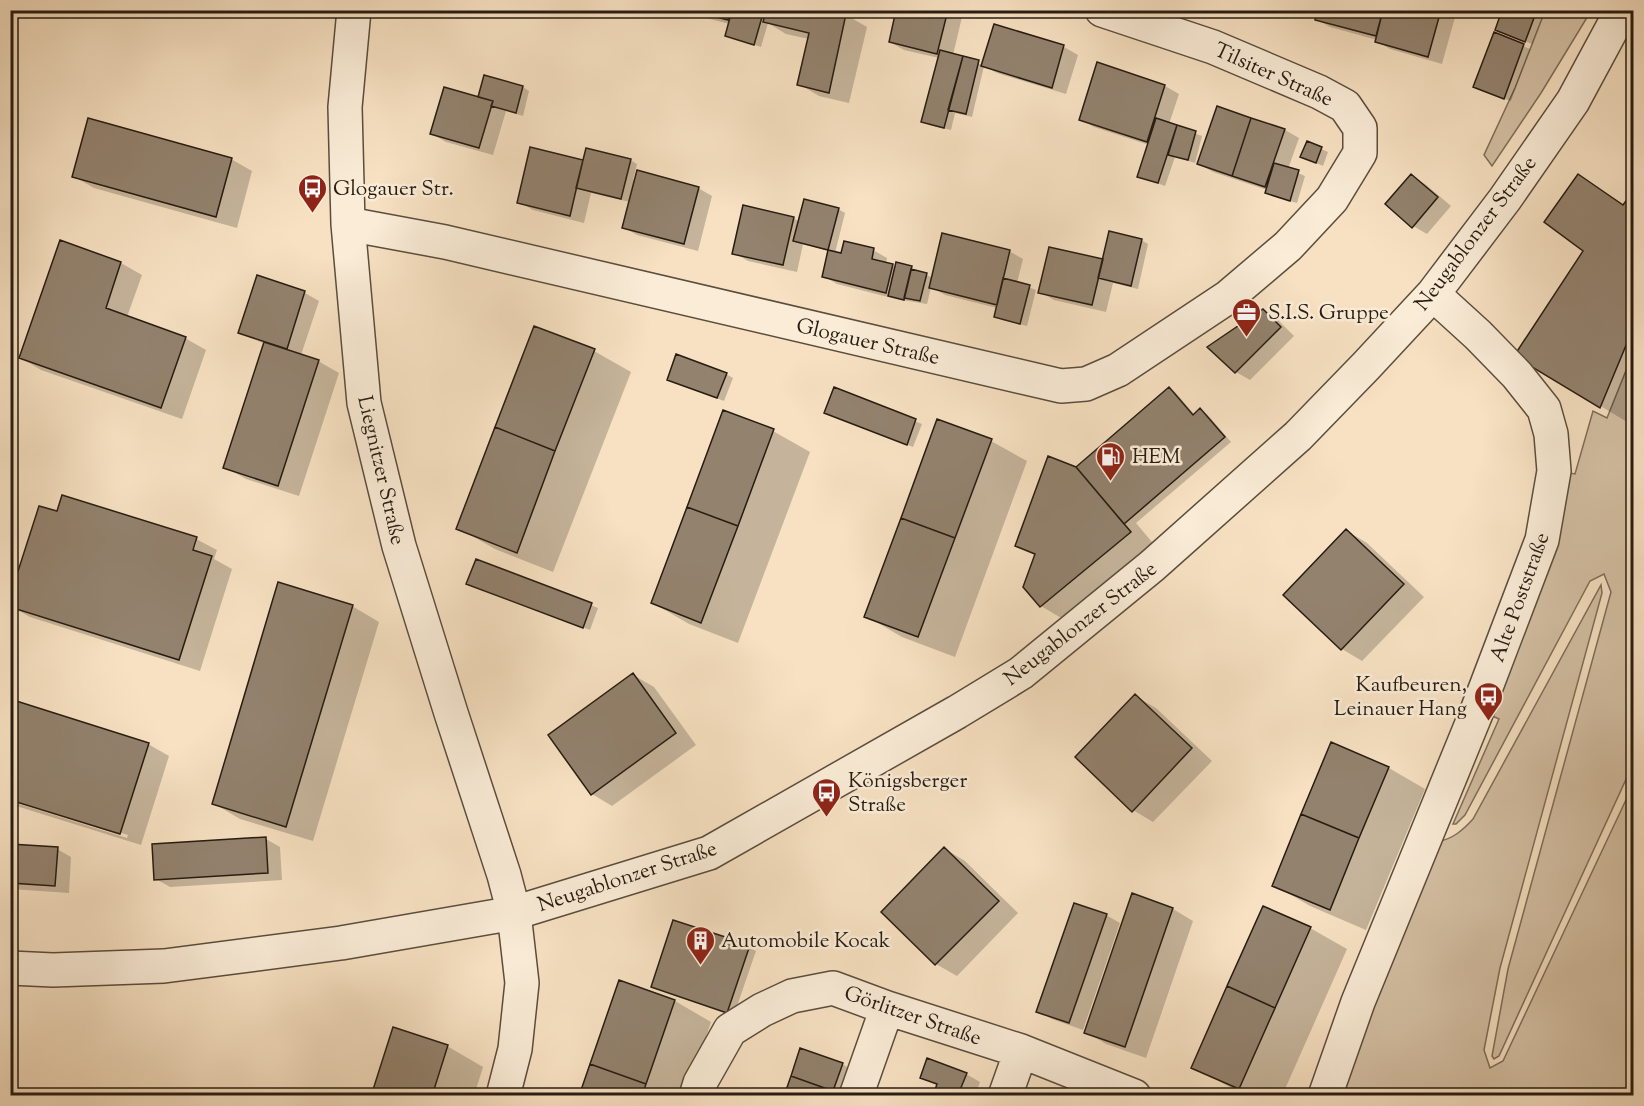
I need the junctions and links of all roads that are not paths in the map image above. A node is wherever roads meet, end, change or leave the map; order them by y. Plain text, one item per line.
1 (354, 10) edge
2 (1102, 10) edge
3 (1622, 10) edge
4 (1332, 199) joint
5 (348, 224) junction
6 (1433, 294) junction
7 (514, 913) junction
8 (10, 968) edge
9 (887, 1008) junction
10 (1021, 1051) junction
11 (503, 1095) edge
12 (696, 1095) edge
13 (856, 1095) edge
14 (1005, 1095) edge
15 (1134, 1095) edge
16 (1326, 1095) edge

1 - 5 street, Liegnitzer Straße
2 - 4 street, Tilsiter Straße
3 - 6 street, Neugablonzer Straße
4 - 5 street, Glogauer Straße
5 - 7 street, Liegnitzer Straße
6 - 7 street, Neugablonzer Straße
6 - 16 street, Alte Poststraße
7 - 8 street, Neugablonzer Straße
7 - 11 street
9 - 10 street, Görlitzer Straße
9 - 12 street, Görlitzer Straße
9 - 13 street
10 - 14 street
10 - 15 street, Görlitzer Straße

